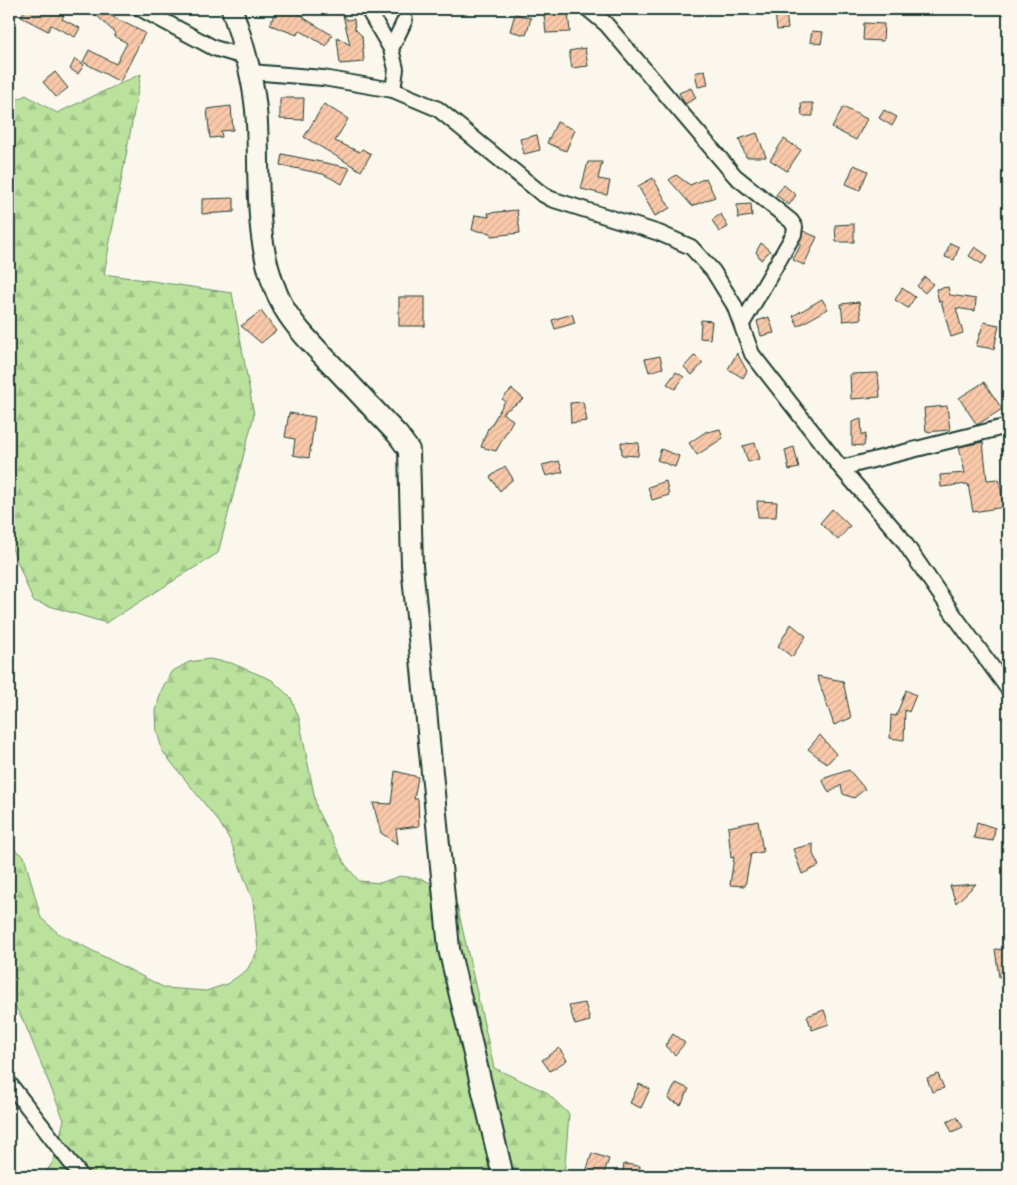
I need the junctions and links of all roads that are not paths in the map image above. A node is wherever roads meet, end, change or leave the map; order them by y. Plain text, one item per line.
1 (141, 9) edge
2 (232, 9) edge
3 (370, 9) edge
4 (588, 9) edge
5 (405, 20) dead end
6 (391, 49) junction
7 (249, 65) junction
8 (393, 90) junction
9 (742, 324) junction
10 (1008, 426) edge
11 (841, 468) junction
12 (1008, 689) edge
13 (9, 1083) edge
14 (81, 1176) edge
15 (503, 1176) edge

1 - 7 street
2 - 7 main road
3 - 6 street
4 - 9 street
5 - 6 street
6 - 8 street
7 - 8 street
7 - 15 main road
8 - 9 street
9 - 11 street
10 - 11 street
11 - 12 street
13 - 14 street

